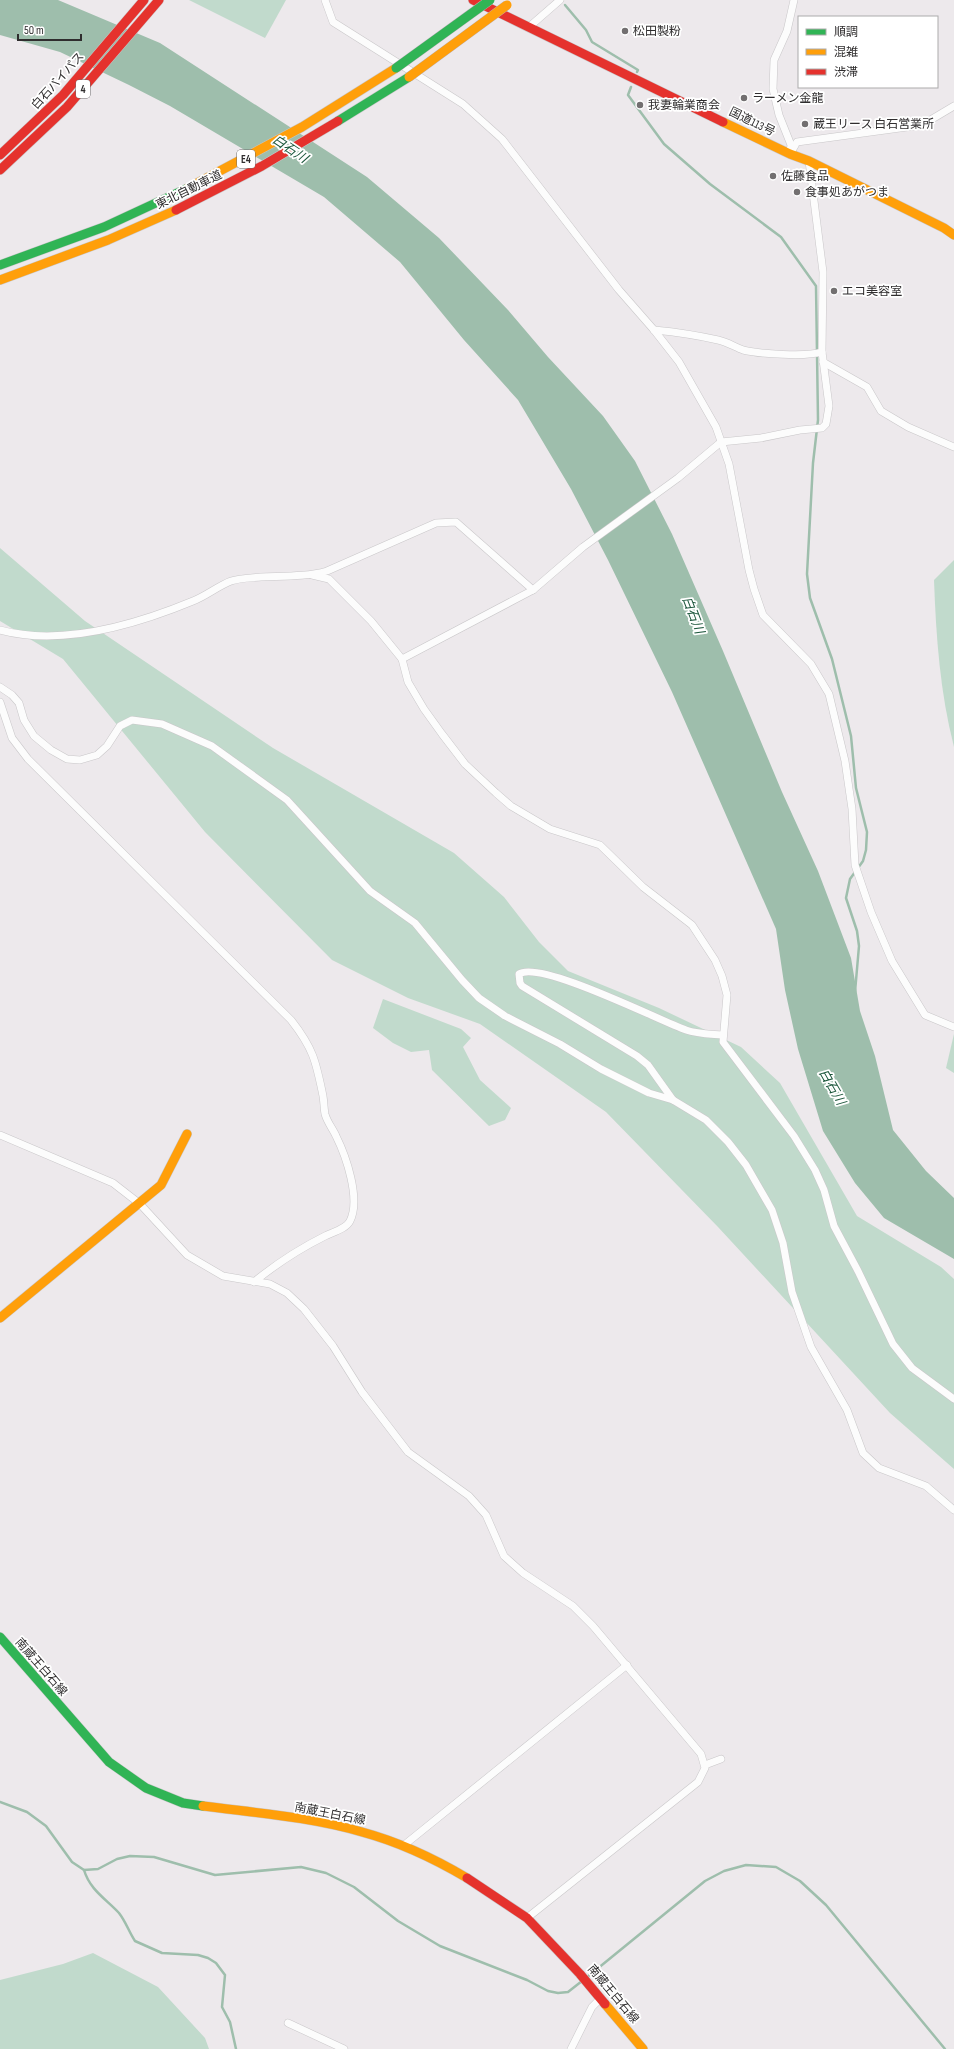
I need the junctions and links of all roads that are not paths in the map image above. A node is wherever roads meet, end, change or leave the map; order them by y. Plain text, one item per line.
1 (144, 0) edge
2 (159, 0) edge
3 (167, 0) edge
4 (325, 0) edge
5 (473, 0) edge
6 (490, 0) edge
7 (560, 0) edge
8 (794, 0) edge
9 (510, 2) edge
10 (529, 27) junction
11 (954, 106) edge
12 (67, 107) junction
13 (790, 154) junction
14 (0, 155) edge
15 (809, 161) junction
16 (0, 170) edge
17 (954, 235) edge
18 (0, 265) edge
19 (0, 280) edge
20 (654, 330) junction
21 (817, 354) junction
22 (823, 362) junction
23 (721, 442) junction
24 (954, 447) edge
25 (312, 575) junction
26 (533, 590) junction
27 (0, 630) edge
28 (402, 659) junction
29 (0, 687) edge
30 (0, 702) edge
31 (954, 1027) edge
32 (722, 1035) junction
33 (673, 1100) junction
34 (187, 1134) dead end
35 (0, 1135) edge
36 (140, 1204) junction
37 (254, 1282) junction
38 (0, 1318) edge
39 (954, 1399) edge
40 (954, 1510) edge
41 (0, 1637) edge
42 (627, 1665) junction
43 (721, 1759) dead end
44 (705, 1765) junction
45 (403, 1846) junction
46 (527, 1918) junction
47 (601, 1998) junction
48 (288, 2023) dead end
49 (344, 2049) edge
50 (571, 2049) edge
51 (643, 2049) edge

1 - 14 main road, 白石バイパス / 4
2 - 12 main road, 白石バイパス / 4
3 - 12 main road
4 - 20 street
5 - 10 main road, 国道113号
6 - 18 main road, 東北自動車道 / E4, bridge
7 - 10 street
8 - 13 street
9 - 19 main road, 東北自動車道 / E4, bridge
10 - 13 main road, 国道113号
11 - 13 street
12 - 16 main road, 白石バイパス / 4
13 - 15 main road, 国道113号
15 - 17 main road, 国道113号
15 - 21 street
20 - 21 street
20 - 23 street
21 - 22 street
22 - 23 street
22 - 24 street
23 - 26 street
23 - 31 street
25 - 26 street
25 - 27 street
25 - 28 street
26 - 28 street
28 - 32 street
29 - 33 street
30 - 37 street
32 - 33 street
32 - 39 street
33 - 40 street
34 - 36 main road
35 - 36 street
36 - 37 street
36 - 38 main road
37 - 42 street
41 - 45 main road, 南蔵王白石線
42 - 44 street
42 - 45 street
43 - 44 street
44 - 46 street
45 - 46 main road, 南蔵王白石線
46 - 47 main road, 南蔵王白石線
47 - 50 street
47 - 51 main road, 南蔵王白石線
48 - 49 street

